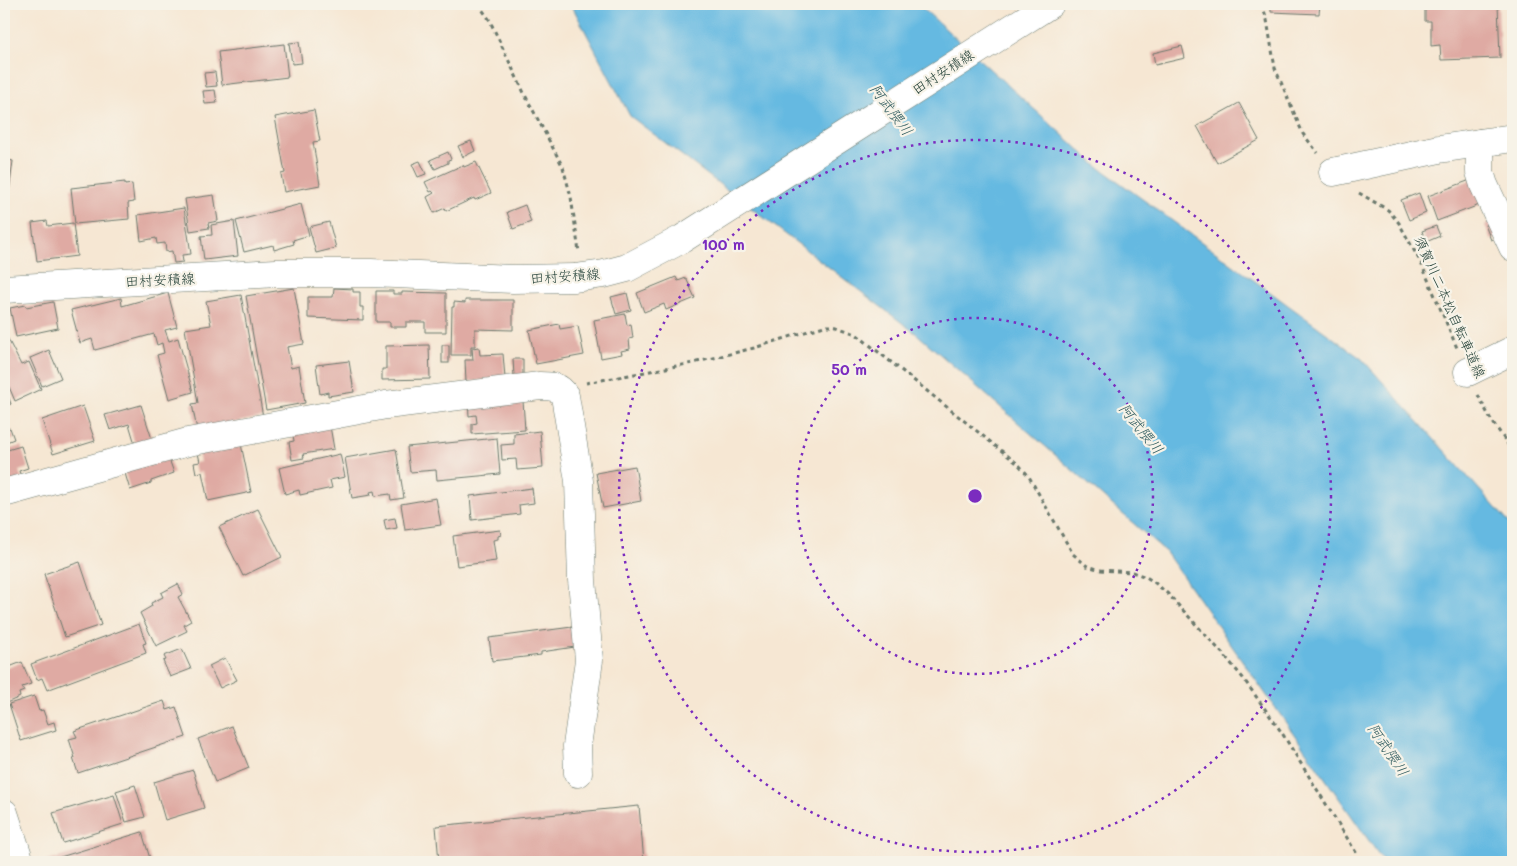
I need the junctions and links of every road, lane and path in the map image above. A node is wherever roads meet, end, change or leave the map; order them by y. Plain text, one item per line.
1 (478, 4) edge
2 (1050, 4) edge
3 (1262, 4) edge
4 (1513, 138) edge
5 (1480, 143) junction
6 (1333, 172) junction
7 (1513, 248) edge
8 (586, 277) junction
9 (4, 289) edge
10 (1513, 350) edge
11 (1468, 372) junction
12 (558, 388) junction
13 (1513, 452) edge
14 (4, 493) edge
15 (578, 773) dead end
16 (4, 813) edge
17 (20, 862) edge
18 (1362, 862) edge

1 - 8 path
2 - 8 street, 田村安積線
3 - 6 path, 須賀川二本松自転車道線
4 - 5 street
5 - 6 street
5 - 7 street
6 - 11 path, 須賀川二本松自転車道線
8 - 9 street, 田村安積線
10 - 11 street
11 - 13 path, 須賀川二本松自転車道線
12 - 14 street
12 - 15 street
12 - 18 path
16 - 17 street

